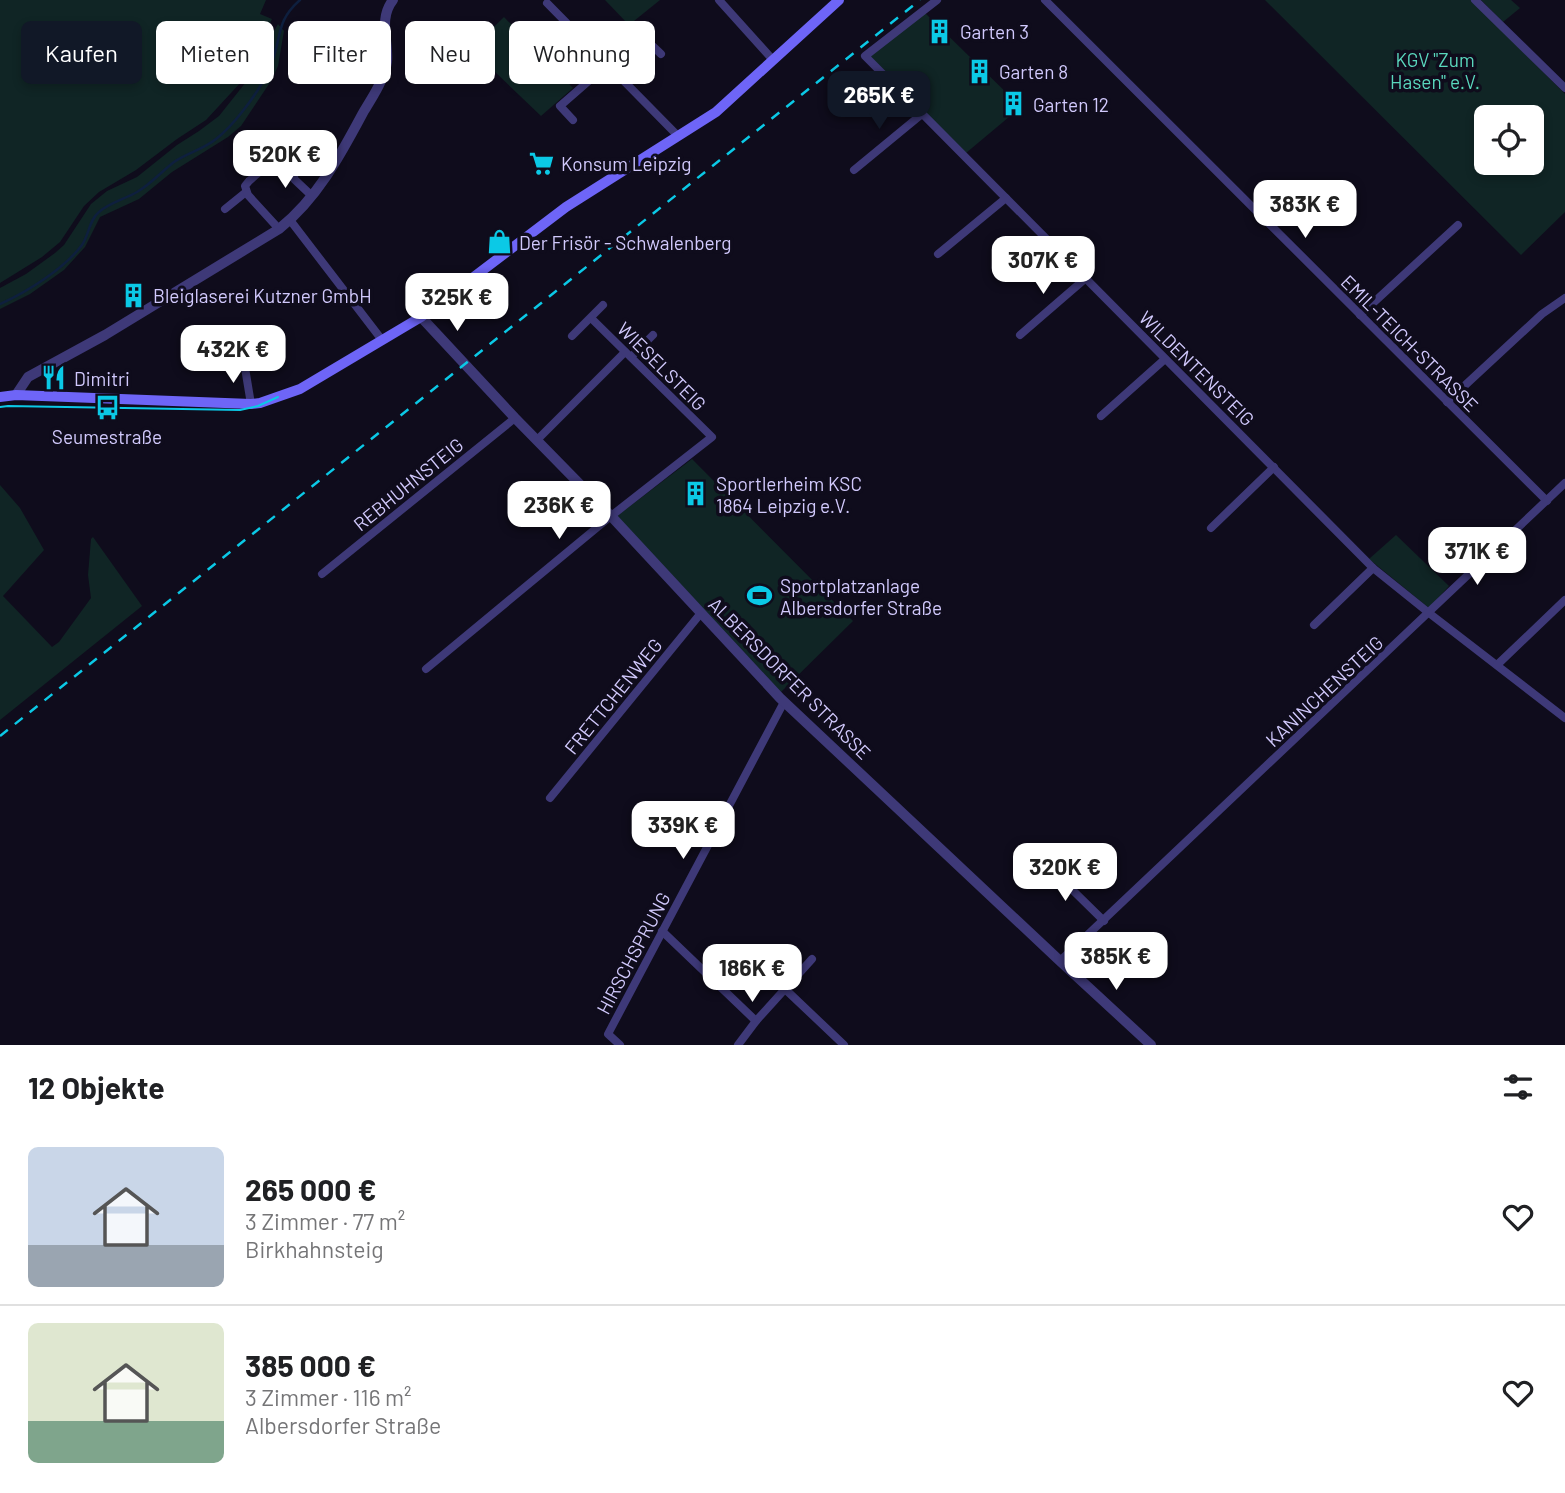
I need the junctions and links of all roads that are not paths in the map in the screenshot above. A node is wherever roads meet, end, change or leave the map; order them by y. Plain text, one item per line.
1 (719, 0) edge
2 (839, 0) edge
3 (937, 0) edge
4 (1045, 0) edge
5 (1475, 0) edge
6 (388, 2) edge
7 (547, 3) dead end
8 (564, 21) edge
9 (655, 48) edge
10 (661, 54) dead end
11 (773, 60) junction
12 (585, 84) edge
13 (626, 84) edge
14 (1565, 88) edge
15 (922, 114) junction
16 (573, 120) dead end
17 (678, 136) junction
18 (854, 170) dead end
19 (246, 191) junction
20 (312, 196) junction
21 (1006, 198) junction
22 (225, 209) dead end
23 (290, 220) junction
24 (1458, 225) dead end
25 (279, 229) junction
26 (938, 254) dead end
27 (1086, 278) junction
28 (1565, 298) edge
29 (603, 305) dead end
30 (1360, 315) junction
31 (421, 317) junction
32 (591, 318) junction
33 (653, 335) dead end
34 (1020, 335) dead end
35 (572, 336) dead end
36 (382, 340) junction
37 (276, 346) dead end
38 (628, 355) junction
39 (1165, 359) junction
40 (244, 362) junction
41 (210, 364) dead end
42 (16, 395) junction
43 (0, 397) edge
44 (1447, 402) junction
45 (251, 404) junction
46 (1101, 416) dead end
47 (515, 418) junction
48 (537, 440) junction
49 (1274, 467) junction
50 (1565, 483) edge
51 (1546, 501) junction
52 (611, 516) junction
53 (1211, 528) dead end
54 (1373, 568) junction
55 (322, 574) dead end
56 (1565, 600) edge
57 (701, 613) junction
58 (1429, 613) junction
59 (1314, 625) dead end
60 (1497, 665) junction
61 (426, 669) dead end
62 (784, 702) junction
63 (1565, 718) edge
64 (550, 798) dead end
65 (1047, 865) dead end
66 (1104, 921) junction
67 (662, 931) junction
68 (812, 960) dead end
69 (1060, 961) junction
70 (785, 989) junction
71 (756, 1021) junction
72 (620, 1045) edge
73 (738, 1045) edge
74 (844, 1045) edge
75 (1151, 1045) edge

1 - 11 street
2 - 11 main road
3 - 15 street, WILDENTENSTEIG
4 - 30 street, EMIL-TEICH-STRASSE
5 - 14 street
6 - 20 street
7 - 8 street
9 - 10 street
11 - 17 main road
12 - 16 street
13 - 17 street
15 - 18 street
15 - 21 street, WILDENTENSTEIG
17 - 31 main road
19 - 20 street
19 - 22 street
19 - 25 street
20 - 23 street
21 - 26 street
21 - 27 street, WILDENTENSTEIG
23 - 25 street
23 - 36 street
24 - 30 street
25 - 42 street
27 - 34 street
27 - 39 street, WILDENTENSTEIG
28 - 44 street
29 - 32 street, WIESELSTEIG
30 - 44 street, EMIL-TEICH-STRASSE
31 - 36 main road
31 - 47 street, ALBERSDORFER STRASSE
32 - 35 street, WIESELSTEIG
32 - 38 street, WIESELSTEIG
33 - 38 street
36 - 45 main road
37 - 40 street
38 - 48 street
38 - 52 street, WIESELSTEIG
39 - 46 street
39 - 49 street, WILDENTENSTEIG
40 - 41 street
40 - 45 street
42 - 43 main road
42 - 45 main road
44 - 51 street, EMIL-TEICH-STRASSE
47 - 48 street, ALBERSDORFER STRASSE
47 - 55 street, REBHUHNSTEIG
48 - 52 street, ALBERSDORFER STRASSE
49 - 53 street
49 - 54 street, WILDENTENSTEIG
50 - 51 street, KANINCHENSTEIG
51 - 58 street, KANINCHENSTEIG
52 - 57 street, ALBERSDORFER STRASSE
52 - 61 street
54 - 58 street, WILDENTENSTEIG
54 - 59 street
56 - 60 street
57 - 62 street, ALBERSDORFER STRASSE
57 - 64 street, FRETTCHENWEG
58 - 60 street, WILDENTENSTEIG
58 - 66 street, KANINCHENSTEIG
60 - 63 street, WILDENTENSTEIG
62 - 67 street, HIRSCHSPRUNG
62 - 69 street, ALBERSDORFER STRASSE
65 - 66 street
66 - 69 street, KANINCHENSTEIG
67 - 71 street
67 - 72 street, HIRSCHSPRUNG
68 - 70 street
69 - 75 street, ALBERSDORFER STRASSE
70 - 71 street
70 - 74 street
71 - 73 street

